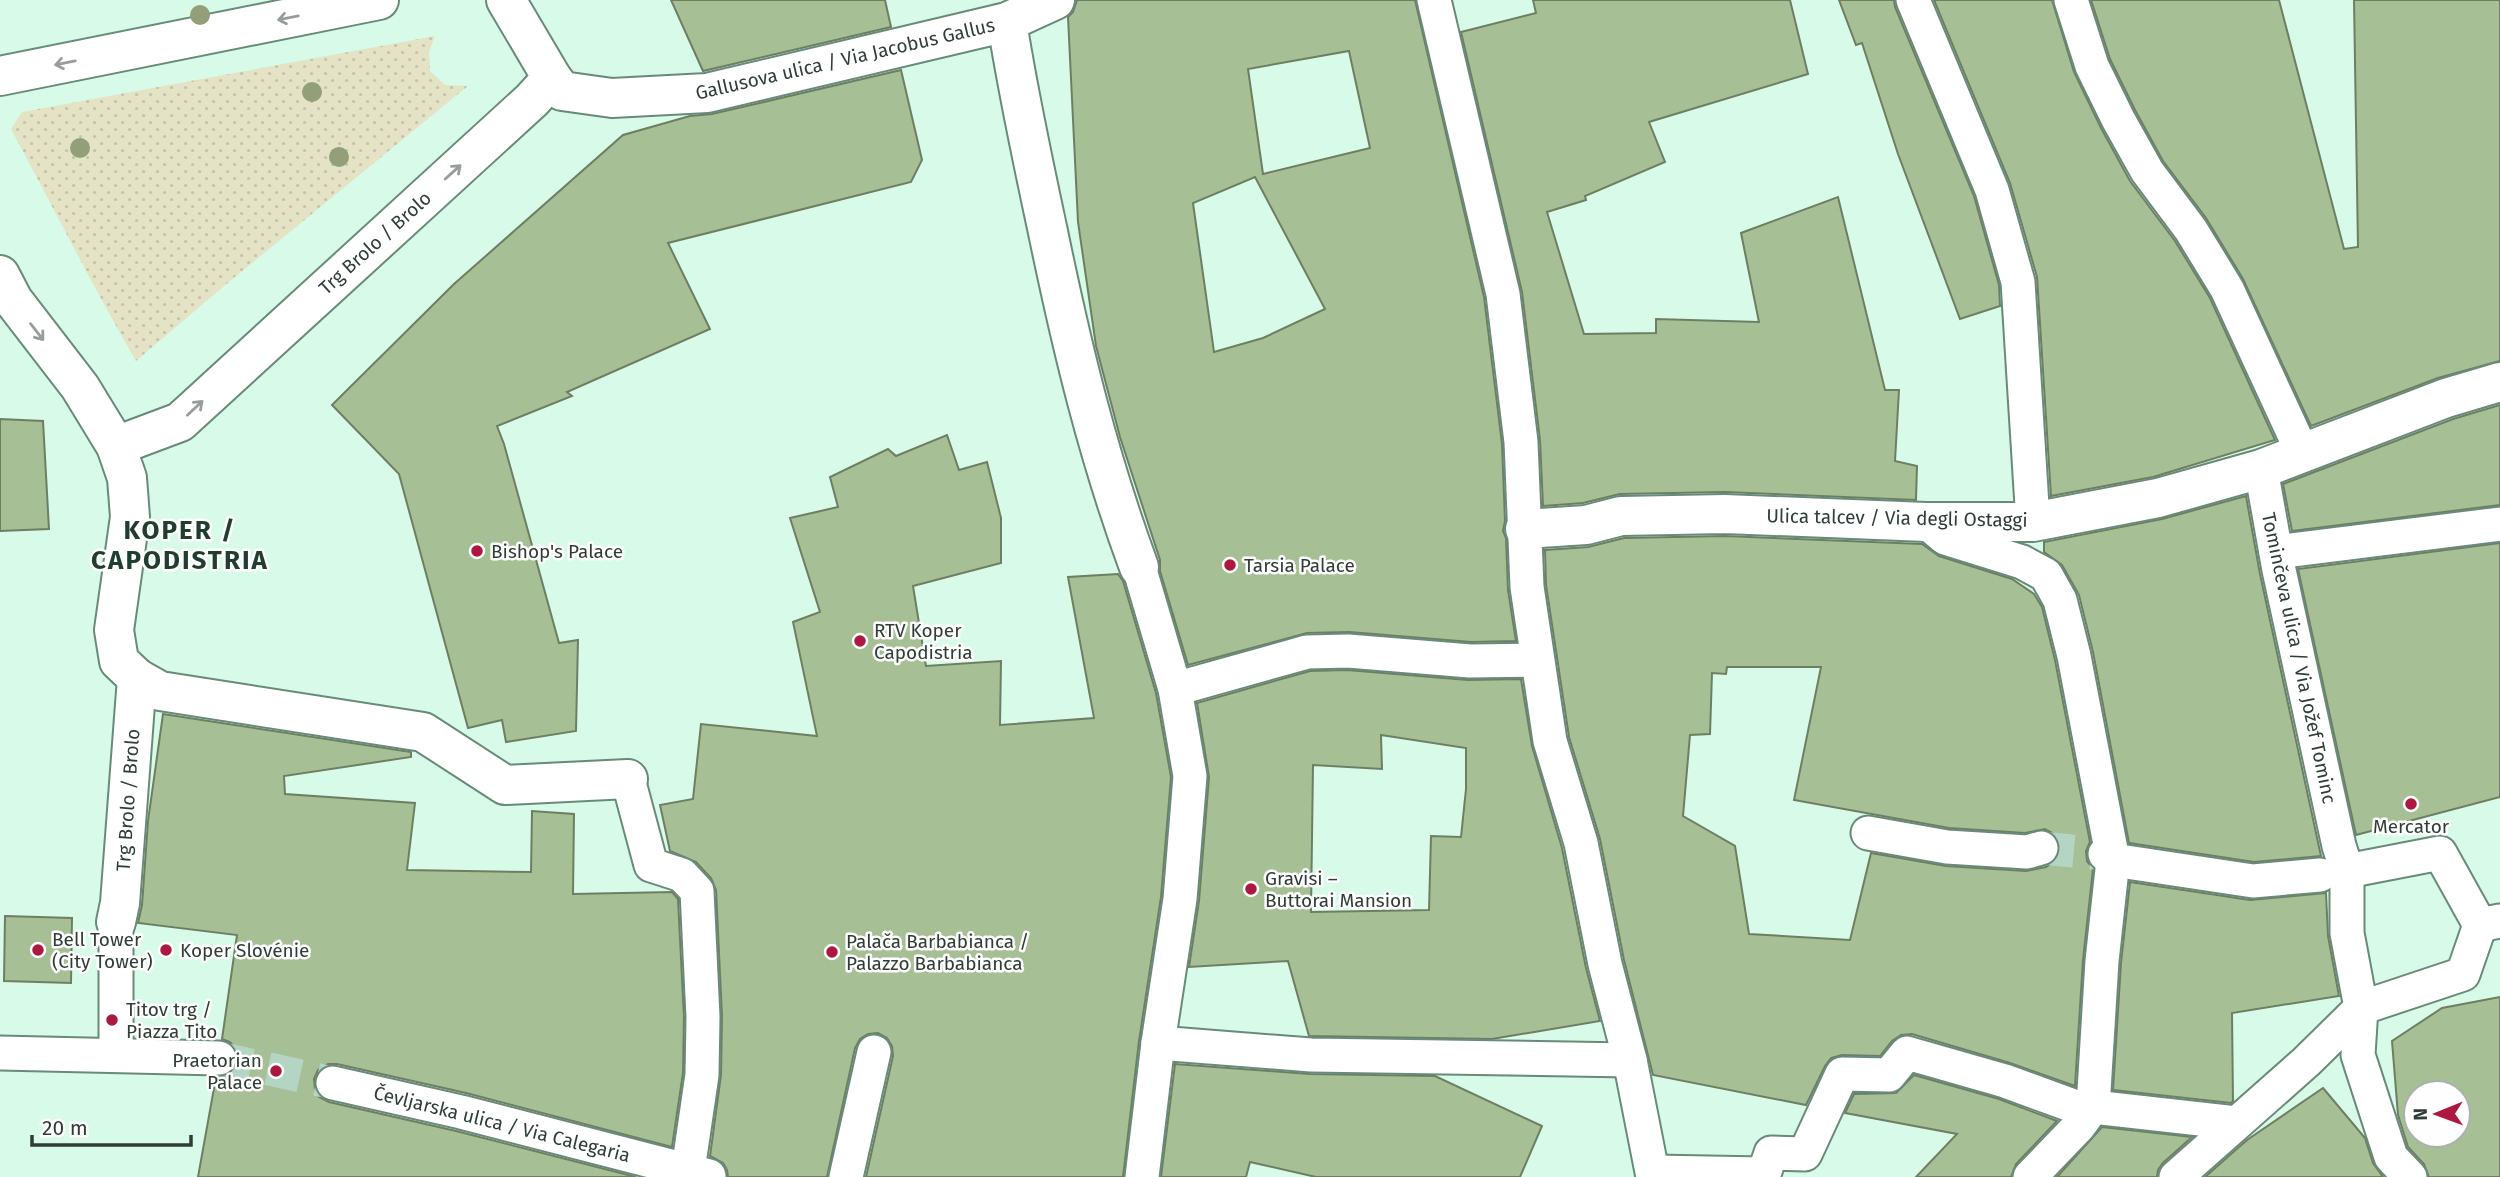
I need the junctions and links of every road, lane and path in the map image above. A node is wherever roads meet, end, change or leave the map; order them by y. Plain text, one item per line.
1 (379, 0) edge
2 (506, 0) edge
3 (1055, 0) edge
4 (1434, 0) edge
5 (1913, 0) edge
6 (2071, 0) edge
7 (1007, 22) junction
8 (0, 76) edge
9 (552, 78) junction
10 (0, 275) edge
11 (2500, 382) edge
12 (116, 446) junction
13 (2303, 454) junction
14 (2261, 469) junction
15 (2033, 522) junction
16 (1926, 523) junction
17 (2500, 524) edge
18 (1525, 529) junction
19 (2276, 552) junction
20 (1139, 567) joint
21 (1537, 660) junction
22 (137, 678) junction
23 (1175, 689) junction
24 (628, 779) joint
25 (1868, 833) dead end
26 (2041, 848) tunnel mouth
27 (2109, 857) junction
28 (2335, 864) junction
29 (116, 922) joint
30 (2490, 923) edge
31 (2361, 1008) junction
32 (1158, 1043) junction
33 (874, 1052) dead end
34 (0, 1053) edge
35 (116, 1054) junction
36 (219, 1058) tunnel mouth
37 (1630, 1060) junction
38 (333, 1083) tunnel mouth
39 (2093, 1107) junction
40 (2236, 1124) junction
41 (696, 1175) edge
42 (1654, 1175) edge
43 (846, 1177) edge
44 (1142, 1177) edge
45 (2030, 1177) edge
46 (2176, 1177) edge
47 (2410, 1177) edge

1 -> 8 street
2 - 9 street
3 - 7 street, Gallusova ulica / Via Jacobus Gallus
4 - 18 street
5 - 15 street
6 - 13 street
7 - 9 street, Gallusova ulica / Via Jacobus Gallus
7 - 20 street
12 -> 9 street, Trg Brolo / Brolo
10 -> 12 street
11 - 13 street, Ulica talcev / Via degli Ostaggi
12 - 22 street
13 - 14 street, Ulica talcev / Via degli Ostaggi
14 - 15 street, Ulica talcev / Via degli Ostaggi
14 - 19 street, Tominčeva ulica / Via Jožef Tominc
15 - 16 street, Ulica talcev / Via degli Ostaggi
16 - 18 street, Ulica talcev / Via degli Ostaggi
16 - 27 street
17 - 19 street
18 - 21 street
19 - 28 street, Tominčeva ulica / Via Jožef Tominc
20 - 23 street
21 - 23 street
21 - 37 street
22 - 24 street
22 - 29 street, Trg Brolo / Brolo
23 - 32 street
24 - 41 street
25 - 26 street
27 - 28 street
27 - 39 street
28 - 30 street
28 - 31 street, Tominčeva ulica / Via Jožef Tominc
29 - 35 street
30 - 31 street
31 - 40 street
31 - 47 street, Tominčeva ulica / Via Jožef Tominc
32 - 37 street
32 - 44 street
33 - 43 street
34 - 35 street
35 - 36 street
37 - 42 street
38 - 41 street, Čevljarska ulica / Via Calegaria
39 - 40 street
39 - 42 street
39 - 45 street
40 - 46 street

